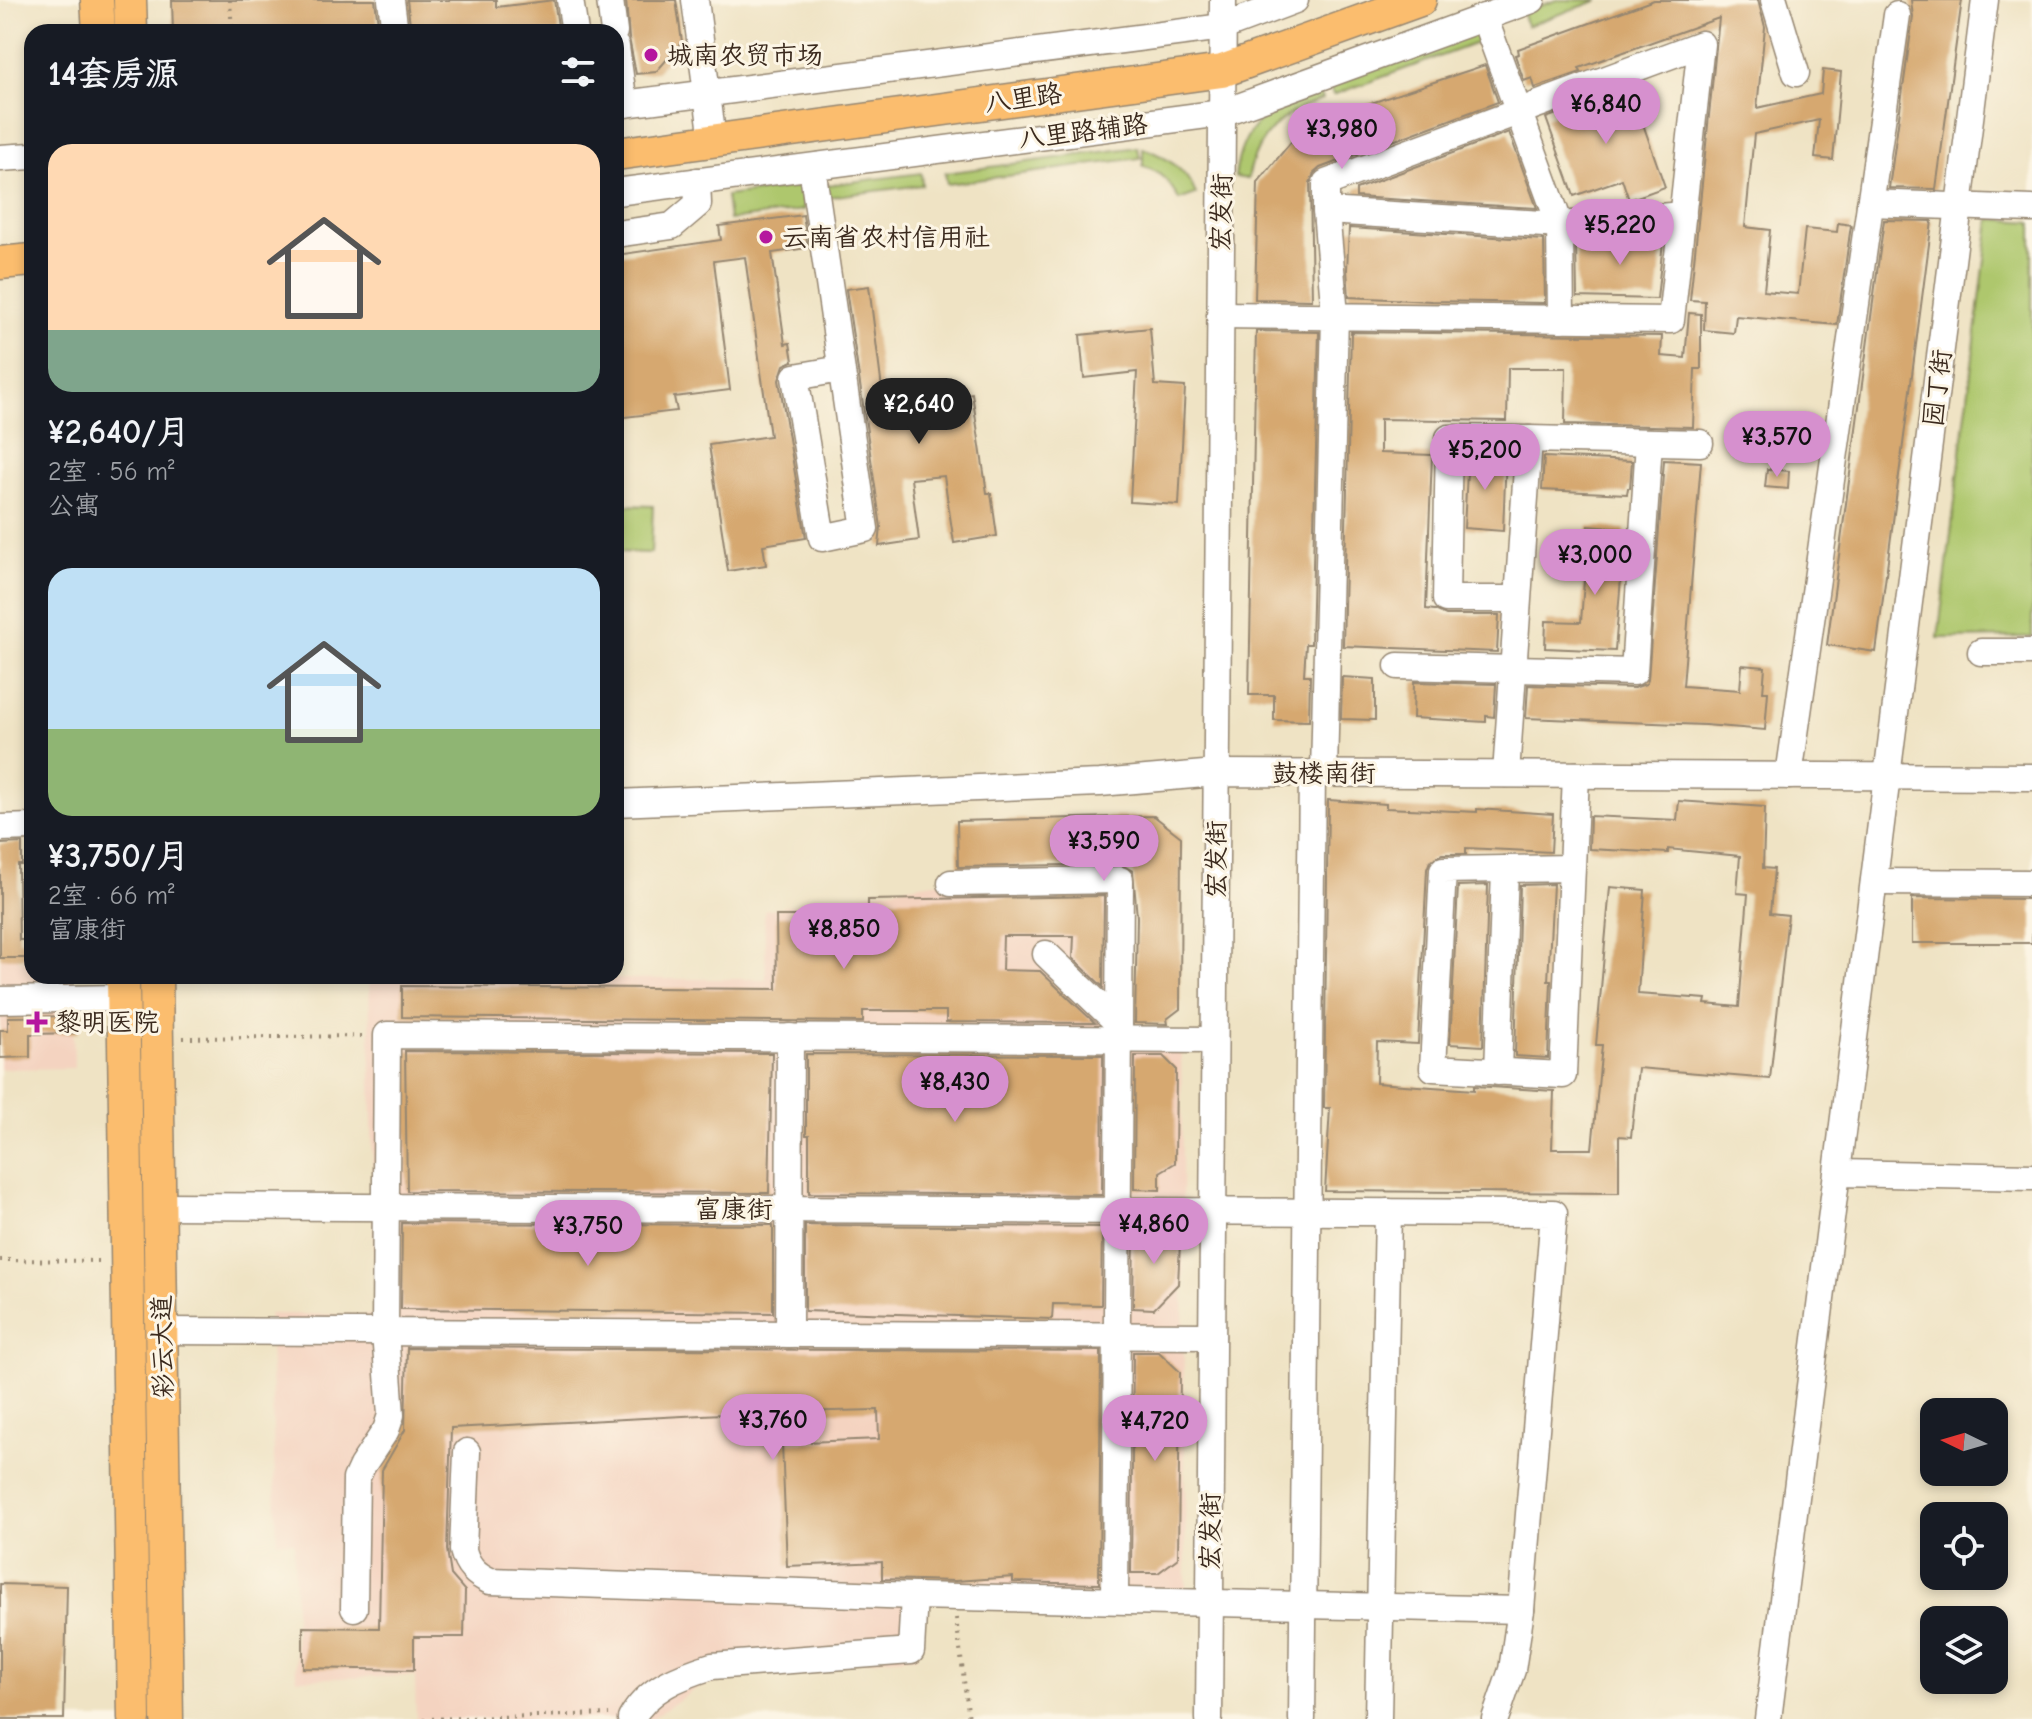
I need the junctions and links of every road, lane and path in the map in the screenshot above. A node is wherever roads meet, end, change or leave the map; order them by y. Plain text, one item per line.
1 (97, 0) edge
2 (130, 0) edge
3 (230, 0) edge
4 (391, 0) edge
5 (570, 0) edge
6 (610, 0) edge
7 (695, 0) edge
8 (1223, 0) edge
9 (1295, 0) edge
10 (1420, 0) edge
11 (1532, 0) edge
12 (1774, 0) edge
13 (1985, 0) edge
14 (1897, 15) dead end
15 (1484, 17) junction
16 (98, 24) edge
17 (131, 24) edge
18 (232, 24) edge
19 (394, 24) edge
20 (574, 24) edge
21 (613, 24) edge
22 (1223, 27) junction
23 (1222, 71) junction
24 (1796, 73) dead end
25 (707, 94) junction
26 (624, 104) edge
27 (1518, 112) junction
28 (1222, 113) junction
29 (755, 135) junction
30 (713, 141) junction
31 (624, 153) edge
32 (24, 156) edge
33 (0, 158) edge
34 (812, 167) junction
35 (759, 173) junction
36 (697, 181) junction
37 (624, 191) edge
38 (1870, 203) junction
39 (1960, 206) junction
40 (2032, 209) edge
41 (1326, 211) junction
42 (1683, 215) junction
43 (1560, 225) junction
44 (624, 233) edge
45 (24, 261) edge
46 (0, 263) edge
47 (1220, 315) junction
48 (1335, 315) junction
49 (1561, 319) junction
50 (841, 369) junction
51 (1529, 439) junction
52 (1649, 442) junction
53 (1700, 443) dead end
54 (1517, 599) junction
55 (1981, 652) dead end
56 (2032, 652) edge
57 (1398, 666) dead end
58 (1513, 669) junction
59 (1216, 773) junction
60 (1318, 773) junction
61 (1506, 774) junction
62 (1576, 775) junction
63 (1789, 776) junction
64 (1888, 776) junction
65 (2032, 777) edge
66 (624, 803) edge
67 (24, 827) edge
68 (0, 828) edge
69 (1572, 868) junction
70 (1505, 869) junction
71 (1874, 882) junction
72 (951, 883) dead end
73 (2032, 883) edge
74 (1046, 954) dead end
75 (156, 984) edge
76 (123, 987) edge
77 (0, 1000) edge
78 (1118, 1032) junction
79 (387, 1035) junction
80 (790, 1037) junction
81 (157, 1038) junction
82 (1214, 1040) junction
83 (1498, 1072) junction
84 (1838, 1173) junction
85 (2032, 1177) edge
86 (159, 1206) junction
87 (386, 1207) junction
88 (789, 1209) junction
89 (1117, 1211) junction
90 (1213, 1212) junction
91 (1308, 1212) junction
92 (1388, 1212) junction
93 (0, 1260) edge
94 (127, 1261) junction
95 (162, 1331) junction
96 (385, 1332) junction
97 (789, 1334) junction
98 (1116, 1336) junction
99 (1212, 1336) junction
100 (467, 1452) dead end
101 (914, 1596) junction
102 (953, 1596) junction
103 (1115, 1600) junction
104 (1210, 1603) junction
105 (1303, 1605) junction
106 (1380, 1607) junction
107 (354, 1608) dead end
108 (1521, 1610) junction
109 (633, 1716) edge
110 (134, 1719) edge
111 (167, 1719) edge
112 (424, 1719) edge
113 (969, 1719) edge
114 (1209, 1719) edge
115 (1302, 1719) edge
116 (1378, 1719) edge
117 (1495, 1719) edge
118 (1768, 1719) edge

1 - 16 main road
2 - 17 main road
3 - 18 path
4 - 19 street
5 - 20 street
6 - 21 street
7 - 25 street
8 - 22 street, 宏发街
9 - 22 street
10 - 23 main road, 八里路
11 - 15 street, 八里路辅路
12 - 24 street
13 - 39 street, 园丁街
14 - 38 street
15 - 27 street
15 - 28 street, 八里路辅路
22 - 23 street, 宏发街
22 - 25 street
23 - 28 street, 宏发街
23 - 29 main road, 八里路
25 - 26 street
25 - 30 street
27 - 41 street
27 - 42 street
27 - 43 street
28 - 34 street, 八里路辅路
28 - 47 street, 宏发街
29 - 30 main road, 八里路
29 - 35 street
30 - 31 main road, 八里路
32 - 33 street
34 - 35 street, 八里路辅路
34 - 50 street
35 - 36 street, 八里路辅路
36 - 37 street, 八里路辅路
36 - 44 street
38 - 39 street
38 - 63 street
39 - 40 street
39 - 64 street, 园丁街
41 - 43 street
41 - 48 street
42 - 43 street
42 - 49 street
43 - 49 street
45 - 46 main road
47 - 48 street
47 - 59 street, 宏发街
48 - 49 street
48 - 60 street
50 - 50 street
51 - 52 street
51 - 54 street
51 - 54 street
52 - 53 street
52 - 58 street
54 - 58 street
55 - 56 street
57 - 58 street
58 - 61 street
59 - 60 street, 鼓楼南街
59 - 66 street, 鼓楼南街
59 - 82 street, 宏发街
60 - 61 street, 鼓楼南街
60 - 91 street
61 - 62 street, 鼓楼南街
62 - 63 street, 鼓楼南街
62 - 69 street
63 - 64 street, 鼓楼南街
64 - 65 street, 鼓楼南街
64 - 71 street, 园丁街
67 - 68 street
69 - 70 street
69 - 83 street
70 - 83 street
70 - 83 street
71 - 73 street
71 - 84 street, 园丁街
72 - 78 street
74 - 78 street
75 - 81 main road, 彩云大道
76 - 77 street
76 - 94 main road, 彩云大道
78 - 80 street
78 - 82 street
78 - 89 street
79 - 80 street
79 - 81 path
79 - 87 street
80 - 88 street
81 - 86 main road, 彩云大道
82 - 90 street, 宏发街
84 - 85 street
84 - 118 street, 园丁街
86 - 87 street, 富康街
86 - 95 main road, 彩云大道
87 - 88 street, 富康街
87 - 96 street
88 - 89 street, 富康街
88 - 97 street
89 - 90 street, 富康街
89 - 98 street
90 - 91 street, 富康街
90 - 99 street, 宏发街
91 - 92 street, 富康街
91 - 105 street
92 - 106 street
92 - 108 street, 富康街
93 - 94 path
94 - 110 main road, 彩云大道
95 - 96 street
95 - 111 main road, 彩云大道
96 - 97 street
96 - 107 street
97 - 98 street
98 - 99 street
98 - 103 street
99 - 104 street, 宏发街
100 - 101 street
101 - 102 street
101 - 109 street
102 - 103 street
102 - 113 path
103 - 104 street
104 - 105 street
104 - 114 street, 宏发街
105 - 106 street
105 - 115 street
106 - 108 street
106 - 116 street
108 - 117 street
109 - 112 path

